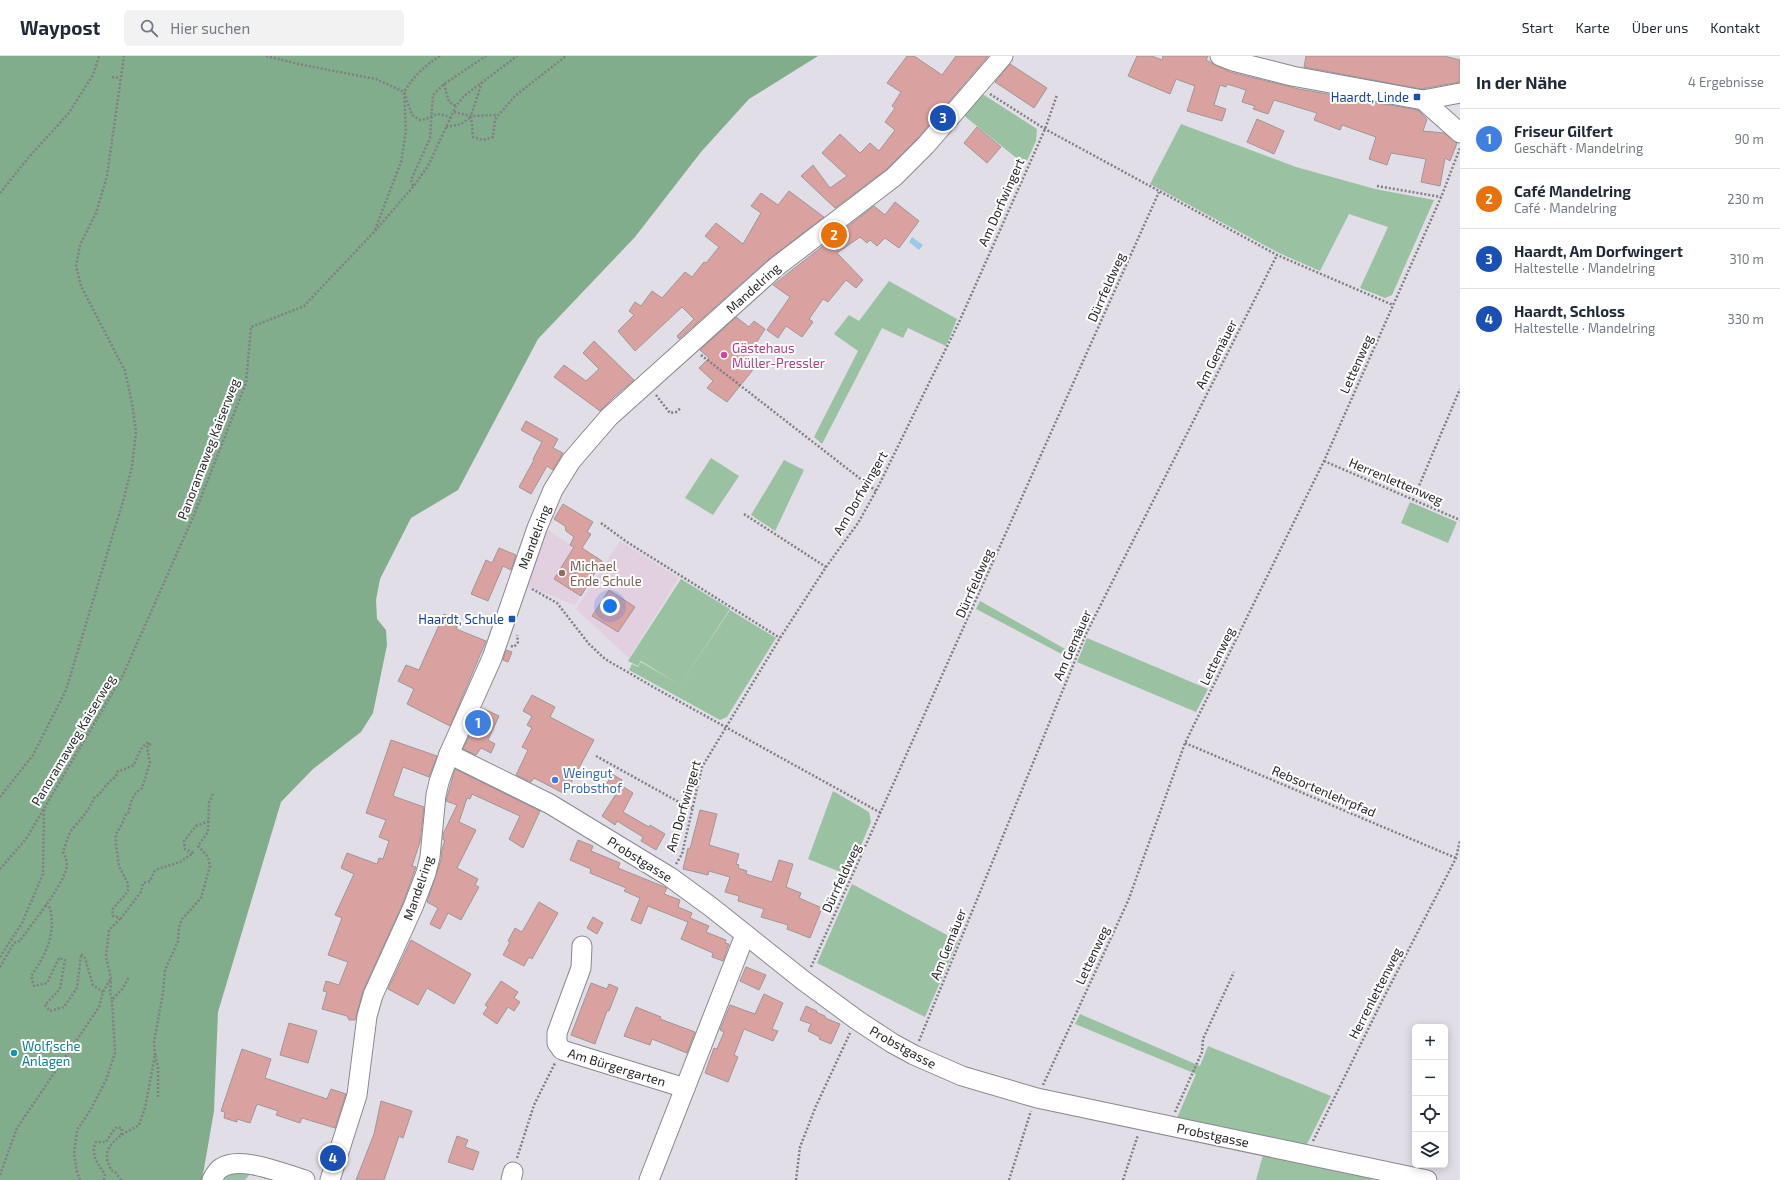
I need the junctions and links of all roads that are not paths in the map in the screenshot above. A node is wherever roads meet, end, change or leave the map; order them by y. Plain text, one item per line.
1 (1003, 56) edge
2 (1220, 56) edge
3 (1460, 93) edge
4 (1423, 100) junction
5 (1460, 133) edge
6 (449, 754) junction
7 (745, 935) junction
8 (582, 946) dead end
9 (685, 1088) junction
10 (212, 1180) edge
11 (305, 1180) edge
12 (330, 1180) edge
13 (649, 1180) edge
14 (1427, 1180) edge

1 - 6 street, Mandelring
2 - 4 street
3 - 4 street
4 - 5 street
6 - 7 street, Probstgasse
6 - 12 street, Mandelring
7 - 9 street
7 - 14 street, Probstgasse
8 - 9 street, Am Bürgergarten
9 - 13 street
10 - 11 street

